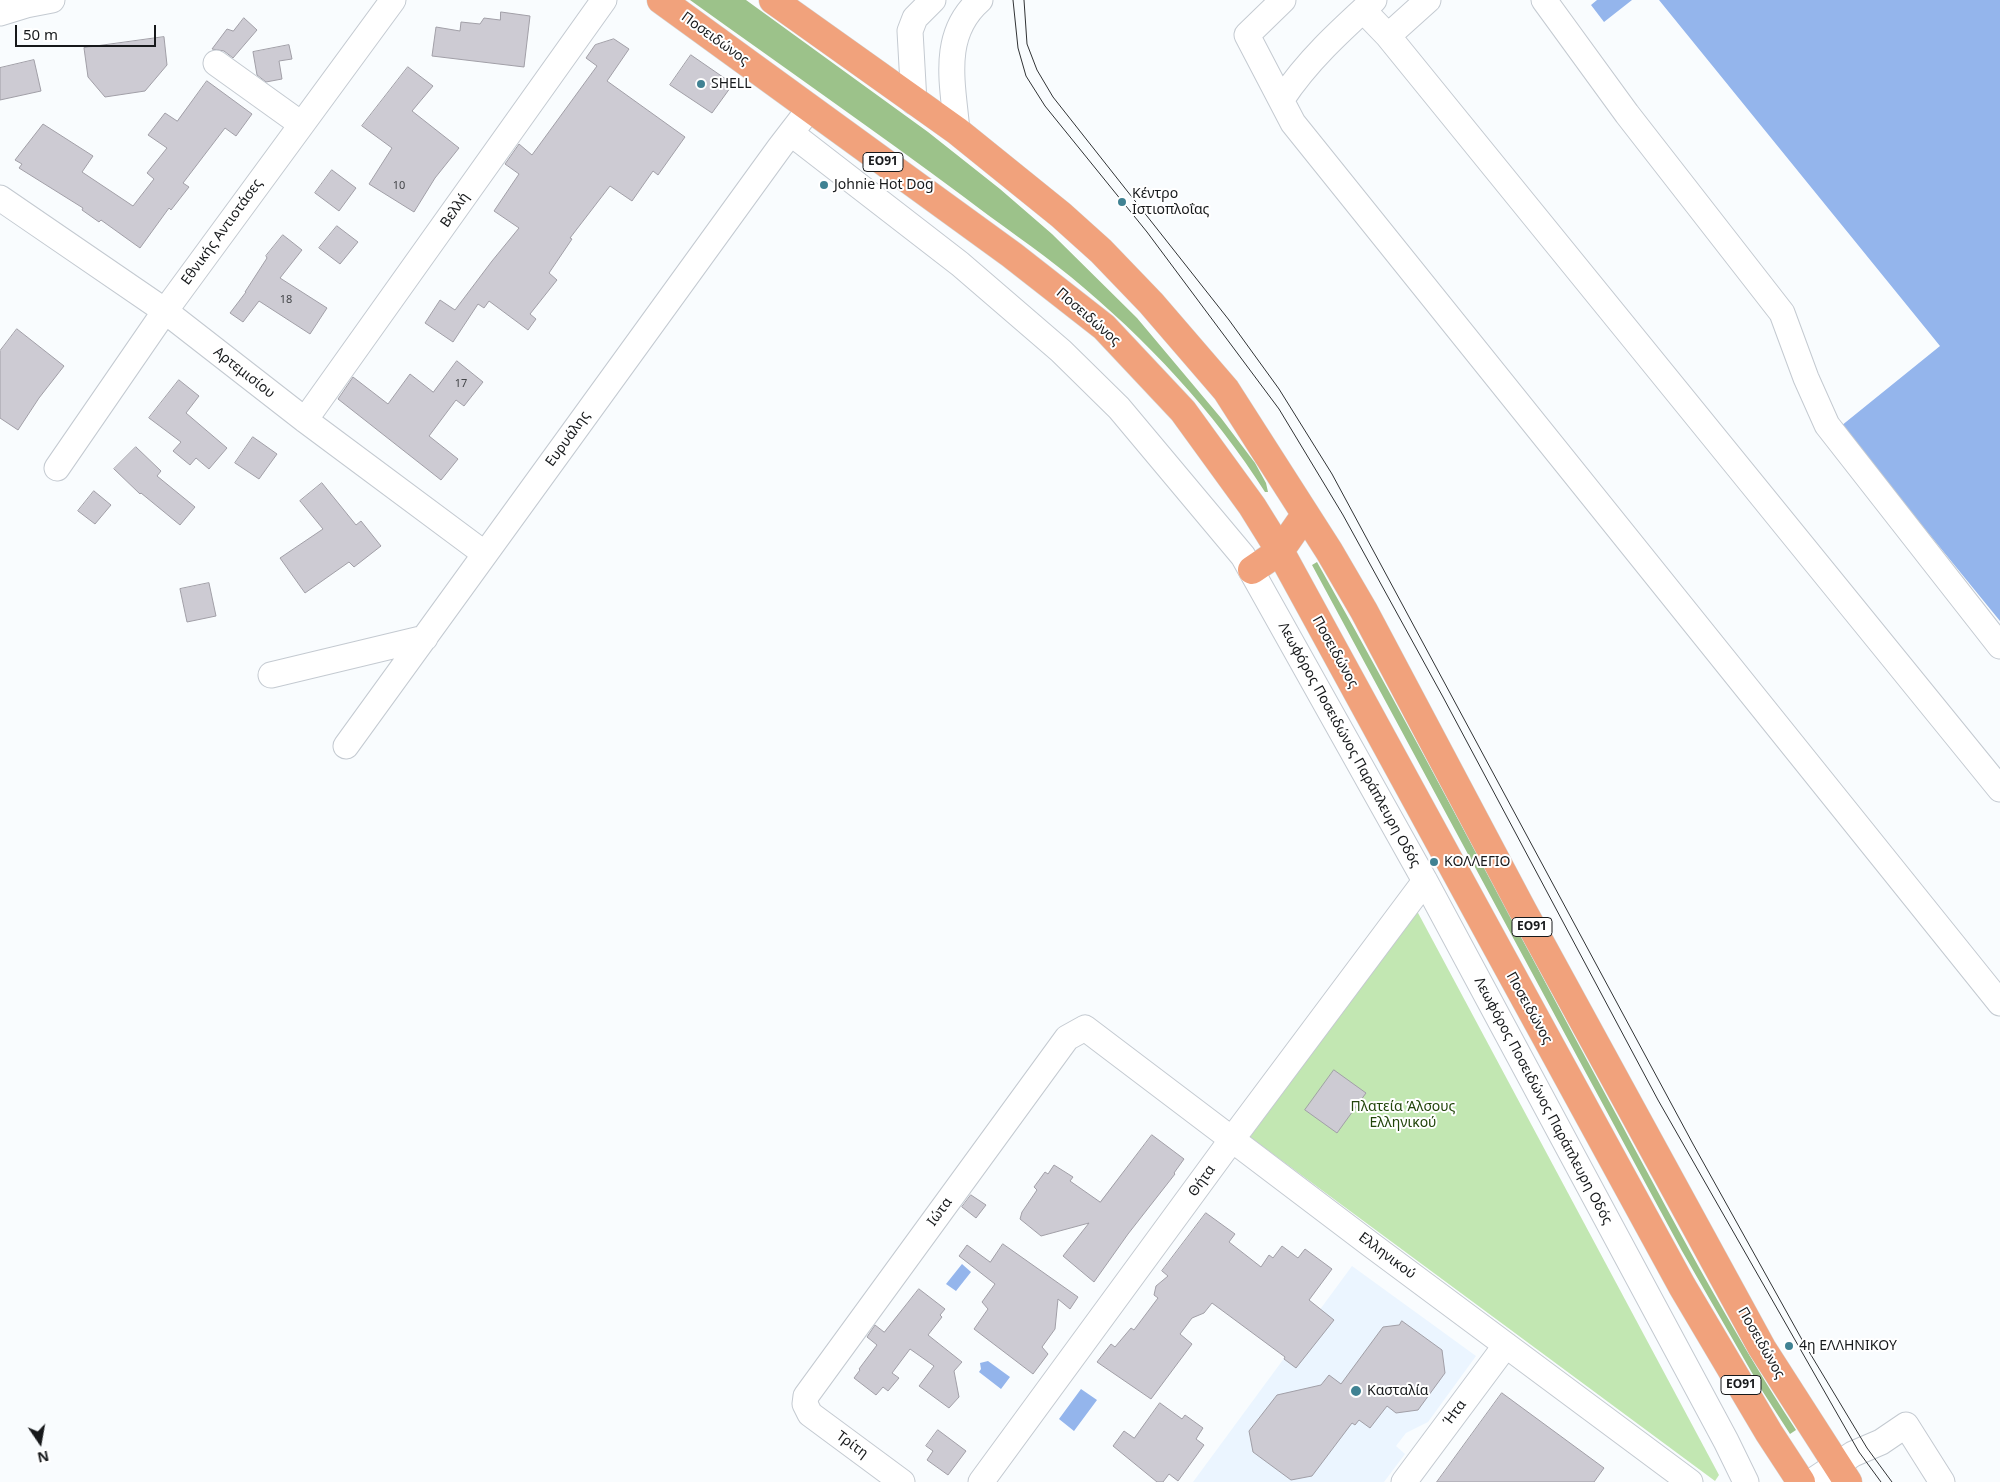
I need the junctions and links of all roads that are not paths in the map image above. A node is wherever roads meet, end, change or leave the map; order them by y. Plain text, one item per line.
1 (52, 0) edge
2 (393, 0) edge
3 (604, 0) edge
4 (661, 0) edge
5 (773, 0) edge
6 (933, 0) edge
7 (980, 0) edge
8 (1284, 0) edge
9 (1428, 0) edge
10 (1544, 0) edge
11 (1369, 5) edge
12 (0, 13) edge
13 (1388, 36) junction
14 (216, 63) dead end
15 (1282, 99) junction
16 (914, 102) junction
17 (810, 108) junction
18 (301, 124) junction
19 (957, 131) junction
20 (792, 134) junction
21 (0, 198) edge
22 (165, 311) junction
23 (305, 420) junction
24 (57, 468) dead end
25 (1305, 515) junction
26 (1280, 551) junction
27 (485, 554) junction
28 (1252, 570) junction
29 (425, 638) junction
30 (2000, 646) edge
31 (271, 675) dead end
32 (346, 746) dead end
33 (2000, 789) edge
34 (1425, 881) junction
35 (2000, 1003) edge
36 (1085, 1028) joint
37 (1233, 1138) junction
38 (1506, 1345) junction
39 (805, 1404) joint
40 (1842, 1474) edge
41 (902, 1482) edge
42 (982, 1482) edge
43 (1404, 1482) edge
44 (1690, 1482) edge
45 (1746, 1482) edge
46 (1801, 1482) edge
47 (1811, 1482) edge
48 (1942, 1482) edge

1 - 12 street
2 - 18 street, Εθνικής Αντιοτάσες
3 - 23 street, Βελλή
4 - 17 highway, Ποσειδώνος / ΕΟ91
5 - 16 highway, Ποσειδώνος / ΕΟ91
6 - 16 street
7 - 19 street
8 - 15 street
9 - 13 street
10 - 30 street
11 - 13 street
11 - 15 street
13 - 33 street
14 - 18 street
15 - 35 street
16 - 19 highway, Ποσειδώνος / ΕΟ91
17 - 20 street, Ευρυάλης
17 - 26 highway, Ποσειδώνος / ΕΟ91
18 - 22 street, Εθνικής Αντιοτάσες
19 - 25 highway, Ποσειδώνος / ΕΟ91
20 - 27 street, Ευρυάλης
20 - 28 street, Λεωφόρος Ποσειδώνος Παράπλευρη Οδός
21 - 22 street, Αρτεμισίου
22 - 23 street, Αρτεμισίου
22 - 24 street, Εθνικής Αντιοτάσες
23 - 27 street, Αρτεμισίου
25 - 26 highway
25 - 40 highway, Ποσειδώνος / ΕΟ91
26 - 28 highway
26 - 46 highway, Ποσειδώνος / ΕΟ91
27 - 29 street, Ευρυάλης
28 - 34 street, Λεωφόρος Ποσειδώνος Παράπλευρη Οδός
29 - 31 street
29 - 32 street, Ευρυάλης
34 - 37 street, Θήτα
34 - 45 street, Λεωφόρος Ποσειδώνος Παράπλευρη Οδός
36 - 37 street, Ελληνικού
36 - 39 street, Ιώτα
37 - 38 street, Ελληνικού
37 - 42 street, Θήτα
38 - 43 street, Ήτα
38 - 44 street, Ελληνικού
39 - 41 street, Τρίτη
40 - 47 street
40 - 48 street

